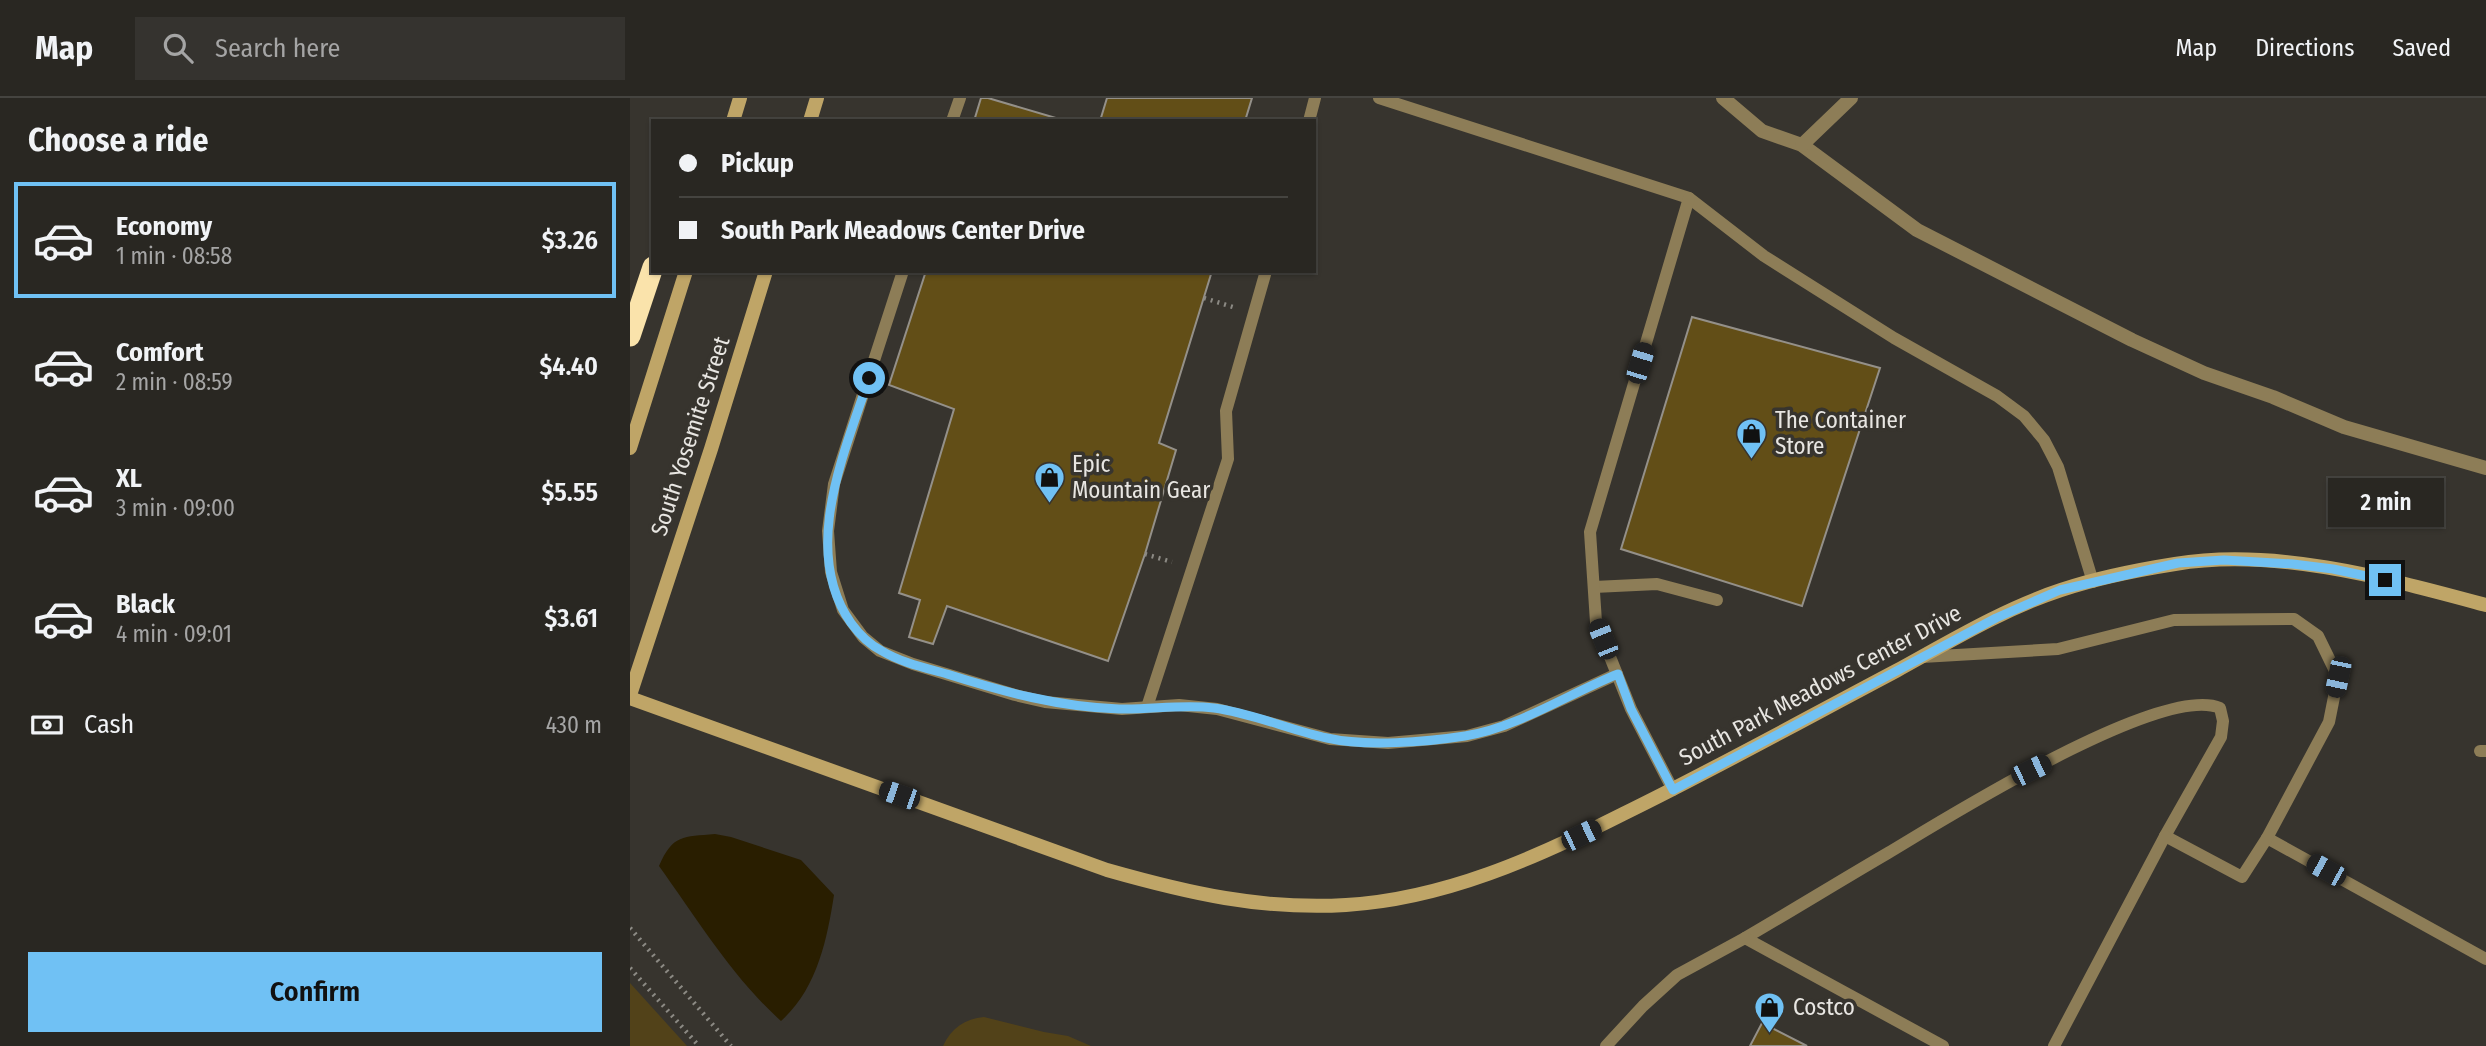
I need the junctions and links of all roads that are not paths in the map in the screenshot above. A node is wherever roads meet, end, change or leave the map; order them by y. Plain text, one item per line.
1 (740, 98) edge
2 (817, 98) edge
3 (960, 98) edge
4 (1315, 98) edge
5 (1379, 98) edge
6 (1723, 98) edge
7 (1851, 98) edge
8 (734, 119) edge
9 (811, 119) edge
10 (953, 119) edge
11 (1310, 119) edge
12 (1802, 145) junction
13 (1689, 198) junction
14 (651, 273) edge
15 (685, 273) edge
16 (765, 273) edge
17 (902, 273) edge
18 (1265, 273) edge
19 (630, 336) edge
20 (630, 448) edge
21 (2486, 468) edge
22 (2093, 582) junction
23 (1594, 587) junction
24 (1717, 600) dead end
25 (2486, 605) edge
26 (1922, 657) junction
27 (1618, 674) junction
28 (630, 697) edge
29 (1147, 707) junction
30 (1673, 790) junction
31 (2165, 836) junction
32 (2267, 838) junction
33 (1745, 938) junction
34 (2486, 959) edge
35 (1606, 1046) edge
36 (1943, 1046) edge
37 (2053, 1046) edge

1 - 8 main road
2 - 9 main road
3 - 10 lane
4 - 11 lane
5 - 13 lane
6 - 12 street
7 - 12 street
12 - 21 street
13 - 22 lane
13 - 23 lane
14 - 19 highway
15 - 20 main road
16 - 28 main road, South Yosemite Street
17 - 29 lane
18 - 29 lane
22 - 25 main road, South Park Meadows Center Drive
22 - 26 main road, South Park Meadows Center Drive
23 - 24 lane
23 - 27 lane
26 - 30 main road, South Park Meadows Center Drive
26 - 32 lane
27 - 29 lane
27 - 30 lane
28 - 30 main road, South Park Meadows Center Drive
31 - 32 lane
31 - 33 lane
31 - 37 lane
32 - 34 lane
33 - 35 lane
33 - 36 lane

